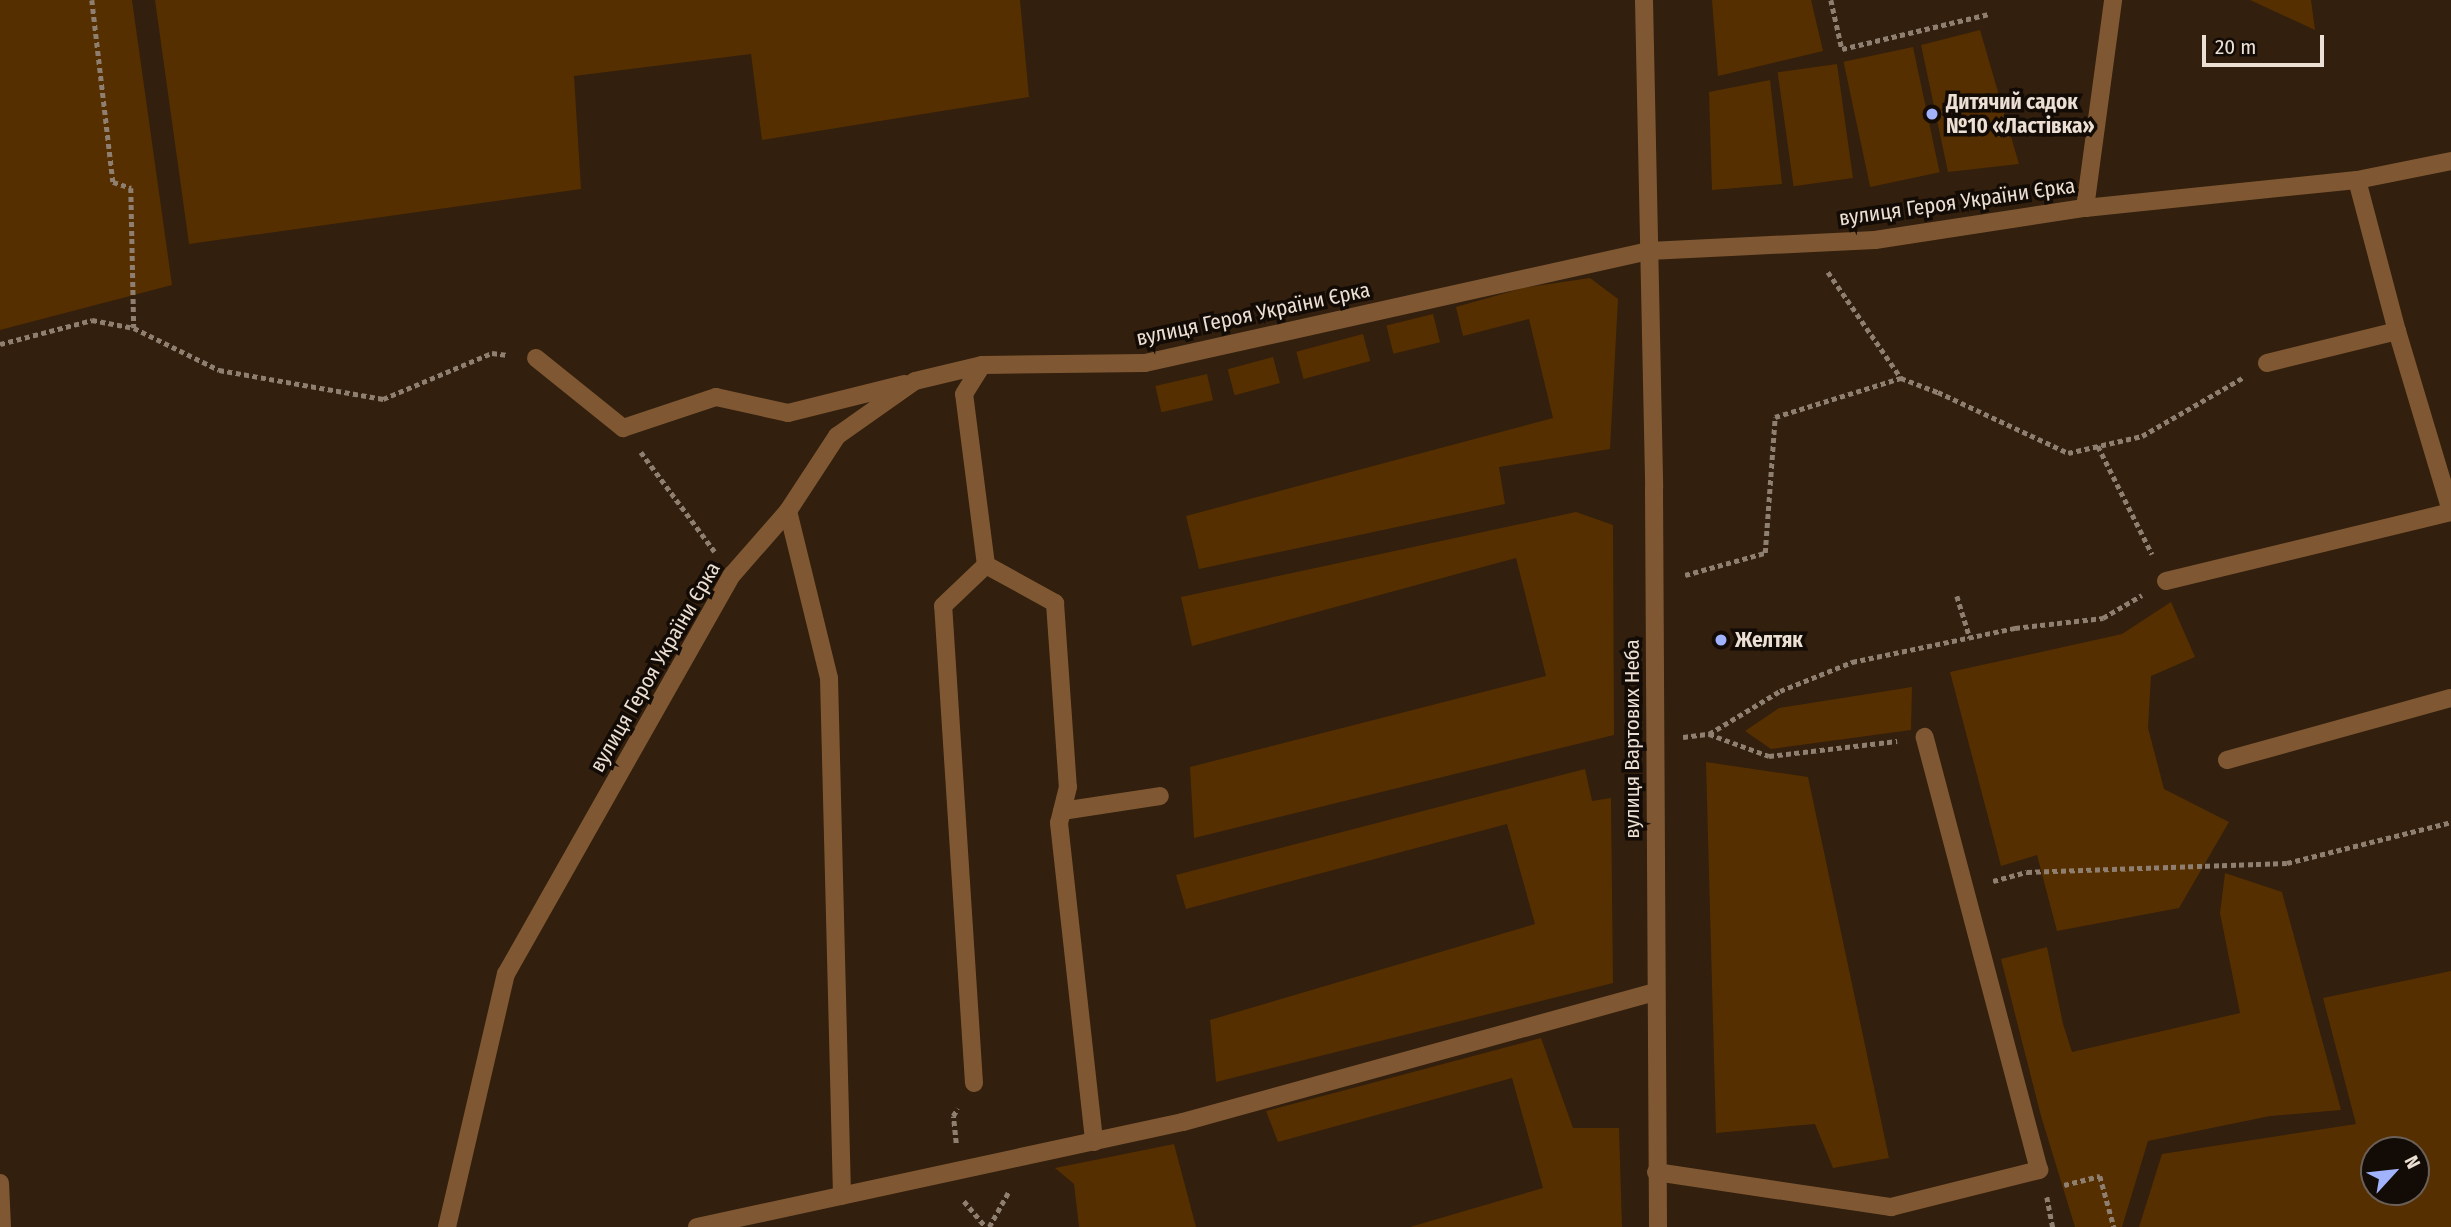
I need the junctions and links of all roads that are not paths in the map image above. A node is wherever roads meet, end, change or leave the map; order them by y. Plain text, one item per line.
1 (1644, 0) edge
2 (2113, 0) edge
3 (2451, 161) edge
4 (2357, 180) junction
5 (2085, 208) junction
6 (1649, 251) junction
7 (2397, 331) junction
8 (536, 358) road end
9 (2267, 363) road end
10 (982, 365) junction
11 (915, 381) junction
12 (788, 511) junction
13 (2451, 512) edge
14 (986, 565) junction
15 (2166, 581) road end
16 (2451, 698) edge
17 (1925, 737) road end
18 (2227, 760) dead end
19 (1160, 796) dead end
20 (1062, 811) junction
21 (1655, 992) junction
22 (974, 1083) road end
23 (1094, 1142) junction
24 (1656, 1172) junction
25 (0, 1183) edge
26 (842, 1196) junction
27 (2, 1227) edge
28 (447, 1227) edge
29 (697, 1227) edge
30 (1658, 1227) edge

1 - 6 street, вулиця Вартових Неба
2 - 5 street
3 - 4 street, вулиця Героя України Єрка
4 - 5 street, вулиця Героя України Єрка
4 - 7 street
5 - 6 street, вулиця Героя України Єрка
6 - 10 street, вулиця Героя України Єрка
6 - 21 street, вулиця Вартових Неба
7 - 9 street
7 - 13 street
8 - 11 street
10 - 11 street, вулиця Героя України Єрка
10 - 14 street
11 - 12 street, вулиця Героя України Єрка
12 - 26 street
12 - 28 street, вулиця Героя України Єрка
13 - 15 street
14 - 20 street
14 - 22 street
16 - 18 street
17 - 24 street
19 - 20 street
20 - 23 street
21 - 23 street
21 - 24 street, вулиця Вартових Неба
23 - 26 street
24 - 30 street, вулиця Вартових Неба
25 - 27 street
26 - 29 street

